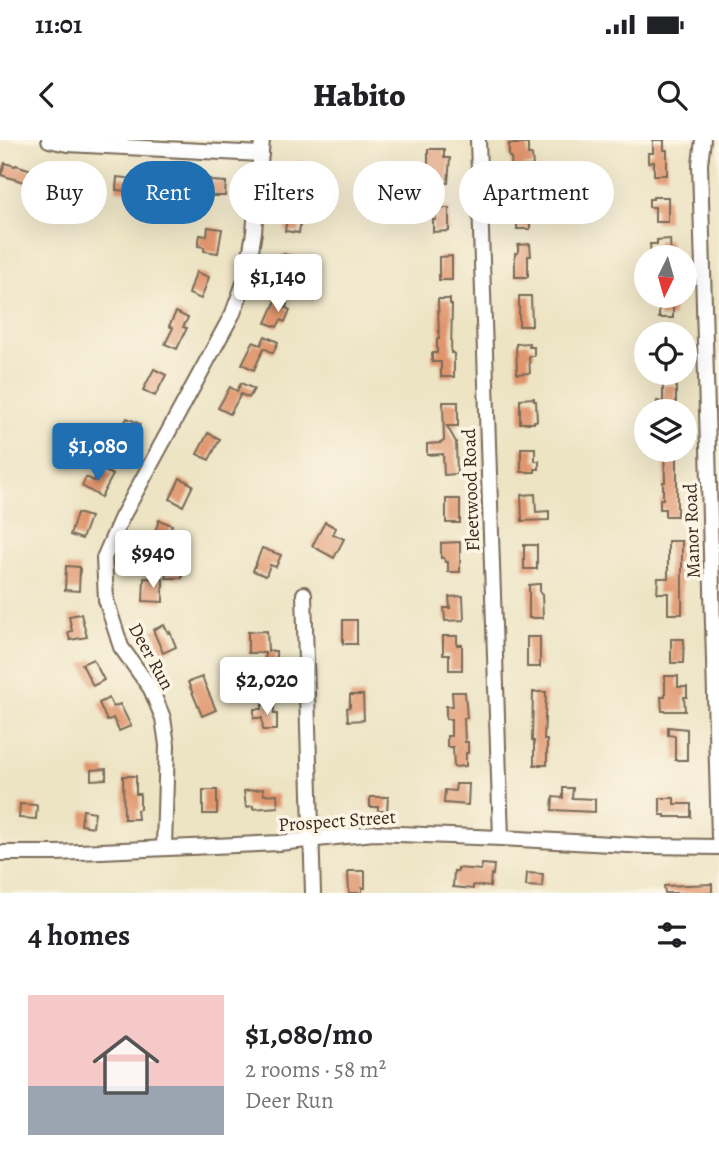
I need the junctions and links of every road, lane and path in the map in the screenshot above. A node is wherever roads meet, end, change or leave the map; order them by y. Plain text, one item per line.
1 (49, 140) edge
2 (478, 140) edge
3 (703, 140) edge
4 (261, 147) edge
5 (304, 594) dead end
6 (719, 837) edge
7 (501, 838) junction
8 (310, 840) junction
9 (164, 847) junction
10 (719, 847) edge
11 (0, 853) edge
12 (313, 893) edge

1 - 4 street
2 - 7 street, Fleetwood Road
3 - 6 street, Manor Road
4 - 9 street, Deer Run
5 - 8 street
7 - 8 street, Prospect Street
7 - 10 street, Prospect Street
8 - 9 street, Prospect Street
8 - 12 street
9 - 11 street, Prospect Street

